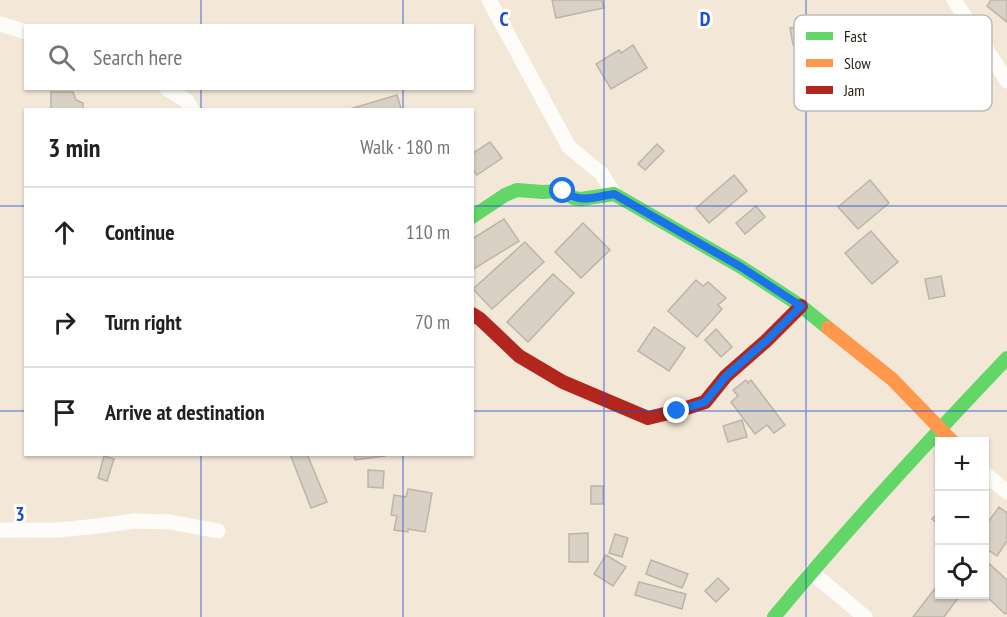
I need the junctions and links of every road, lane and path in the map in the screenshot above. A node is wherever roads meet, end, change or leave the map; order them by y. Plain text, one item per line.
1 (489, 0) edge
2 (954, 0) edge
3 (964, 15) edge
4 (0, 24) edge
5 (24, 31) edge
6 (992, 58) edge
7 (1007, 81) edge
8 (169, 90) edge
9 (191, 108) edge
10 (614, 194) junction
11 (474, 216) edge
12 (801, 306) junction
13 (474, 315) edge
14 (1007, 358) edge
15 (940, 429) junction
16 (949, 437) edge
17 (989, 477) edge
18 (1007, 492) edge
19 (0, 530) edge
20 (218, 531) dead end
21 (811, 572) junction
22 (774, 617) edge
23 (865, 617) edge

1 - 10 street
2 - 3 street
4 - 5 street
6 - 7 street
8 - 9 street
10 - 11 street
10 - 12 street
12 - 13 street
12 - 15 street
14 - 15 street
15 - 16 street
15 - 21 street
17 - 18 street
19 - 20 street
21 - 22 street
21 - 23 street

